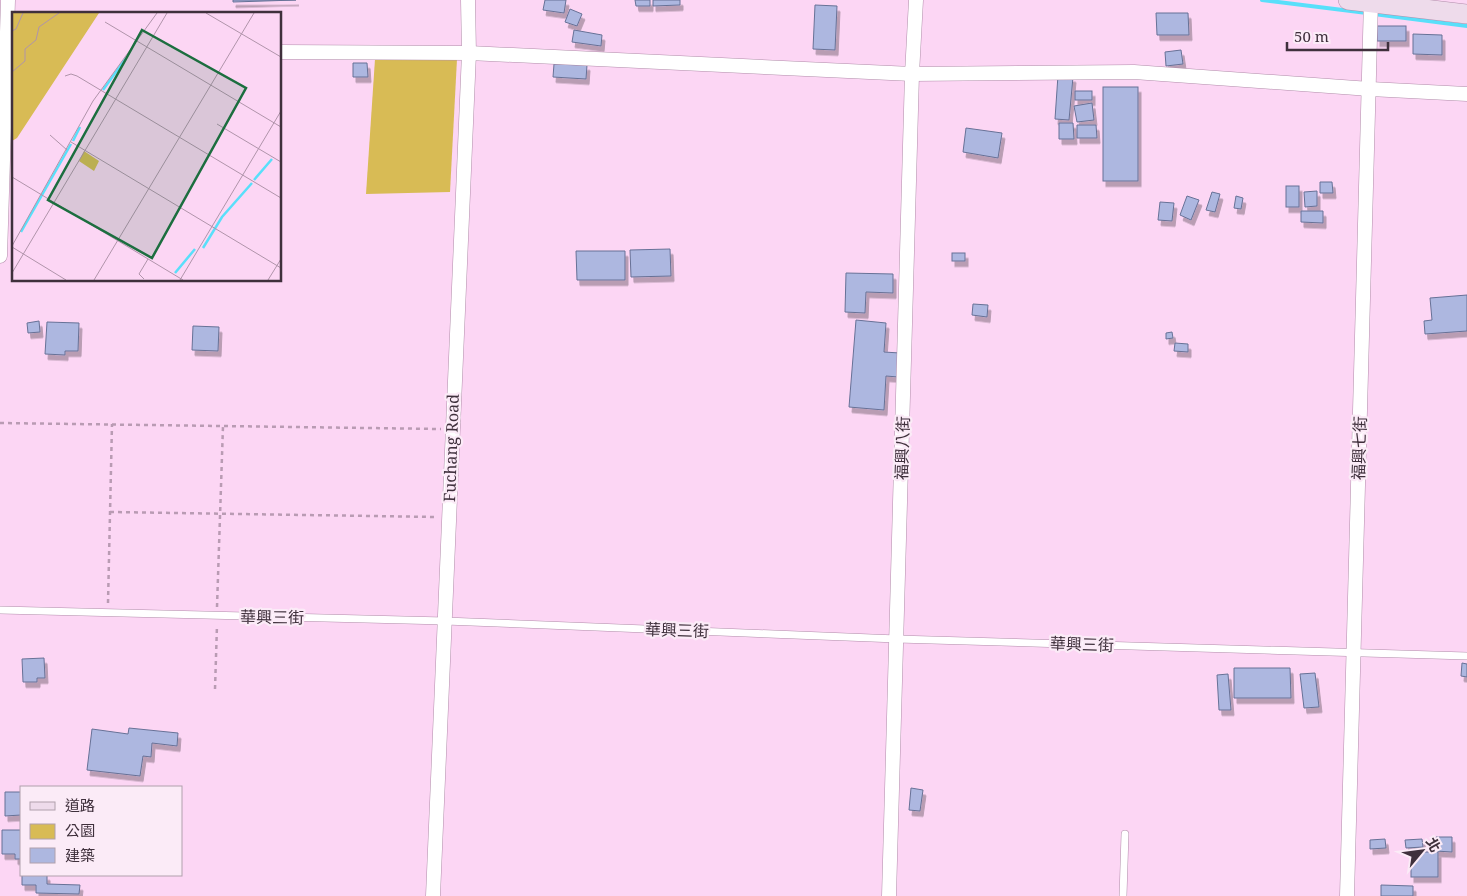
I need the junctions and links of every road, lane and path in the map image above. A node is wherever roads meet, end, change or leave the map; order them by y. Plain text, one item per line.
1 (8, 0) edge
2 (468, 0) edge
3 (916, 0) edge
4 (1348, 0) edge
5 (1371, 7) edge
6 (1467, 14) edge
7 (6, 50) edge
8 (281, 52) edge
9 (469, 53) junction
10 (912, 74) junction
11 (1370, 90) junction
12 (1467, 94) edge
13 (0, 256) edge
14 (0, 423) edge
15 (112, 424) junction
16 (223, 426) junction
17 (452, 429) junction
18 (110, 512) junction
19 (220, 514) junction
20 (449, 518) junction
21 (0, 610) edge
22 (108, 613) junction
23 (217, 616) junction
24 (445, 622) junction
25 (897, 639) junction
26 (1354, 652) junction
27 (1467, 656) edge
28 (215, 689) dead end
29 (1125, 834) dead end
30 (433, 896) edge
31 (889, 896) edge
32 (1123, 896) edge
33 (1347, 896) edge

1 - 7 street
2 - 9 street, Fuchang Road
3 - 10 street, 福興八街
4 - 5 street
5 - 6 street
5 - 11 street, 福興七街
7 - 13 street
8 - 9 street
9 - 10 street
9 - 17 street, Fuchang Road
10 - 11 street
10 - 25 street, 福興八街
11 - 12 street
11 - 26 street, 福興七街
14 - 15 path
15 - 16 path
15 - 18 path
16 - 17 path
16 - 19 path
17 - 20 street, Fuchang Road
18 - 19 path
18 - 22 path
19 - 20 path
19 - 23 path
20 - 24 street, Fuchang Road
21 - 22 lane, 華興三街
22 - 23 lane, 華興三街
23 - 24 lane, 華興三街
23 - 28 path
24 - 25 lane, 華興三街
24 - 30 street, Fuchang Road
25 - 26 lane, 華興三街
25 - 31 street, 福興八街
26 - 27 lane, 華興三街
26 - 33 street, 福興七街
29 - 32 lane

